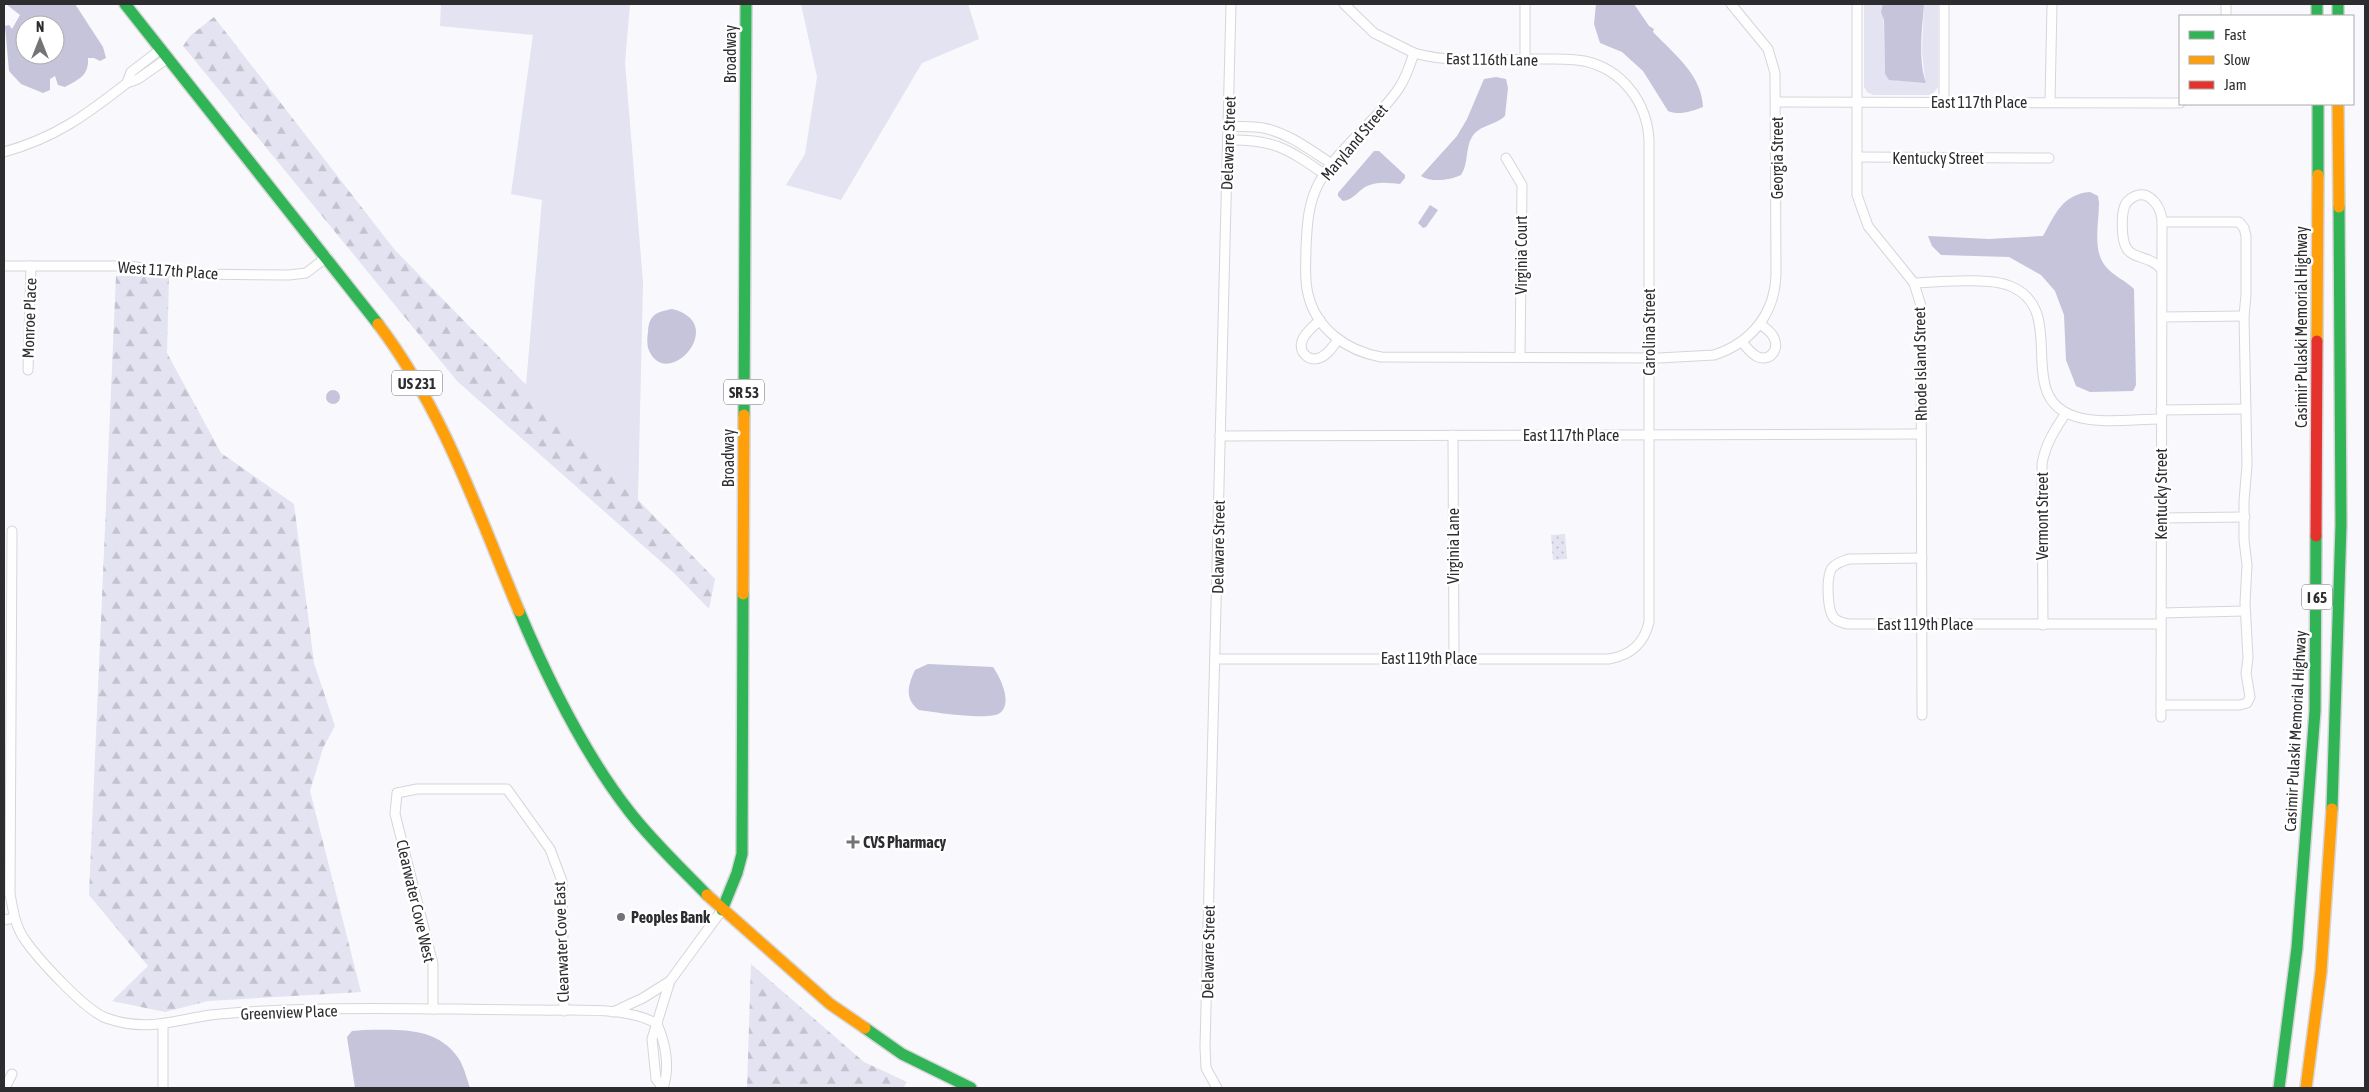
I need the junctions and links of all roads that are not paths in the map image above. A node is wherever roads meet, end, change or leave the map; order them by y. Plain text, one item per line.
1 (125, 4) edge
2 (746, 4) edge
3 (1231, 4) edge
4 (1344, 4) edge
5 (1524, 4) edge
6 (1731, 4) edge
7 (1857, 4) edge
8 (1944, 4) edge
9 (2052, 4) edge
10 (164, 53) junction
11 (1414, 53) junction
12 (1525, 59) junction
13 (1571, 59) joint
14 (1777, 102) junction
15 (1857, 102) junction
16 (1944, 102) junction
17 (2050, 102) junction
18 (2179, 103) edge
19 (2318, 105) edge
20 (2338, 105) edge
21 (1229, 126) junction
22 (1228, 140) junction
23 (4, 152) edge
24 (1506, 158) dead end
25 (1857, 158) junction
26 (2049, 158) dead end
27 (1332, 164) junction
28 (1324, 174) junction
29 (2162, 222) junction
30 (327, 257) junction
31 (4, 266) edge
32 (31, 266) junction
33 (2162, 270) junction
34 (1914, 282) junction
35 (2244, 316) junction
36 (2162, 317) junction
37 (1320, 320) junction
38 (1760, 324) junction
39 (1338, 340) junction
40 (1742, 342) junction
41 (1520, 357) junction
42 (1649, 358) junction
43 (28, 370) dead end
44 (2246, 409) junction
45 (2162, 410) junction
46 (2066, 413) junction
47 (2161, 420) junction
48 (1648, 434) junction
49 (1921, 434) junction
50 (1453, 435) junction
51 (1220, 436) junction
52 (2245, 517) junction
53 (2162, 518) junction
54 (12, 531) dead end
55 (1922, 558) junction
56 (2245, 611) junction
57 (2162, 612) junction
58 (1922, 624) junction
59 (2043, 624) junction
60 (2162, 624) junction
61 (1638, 645) joint
62 (1454, 658) junction
63 (1215, 659) junction
64 (2161, 705) junction
65 (1922, 714) dead end
66 (2161, 717) dead end
67 (8, 742) edge
68 (397, 793) joint
69 (722, 910) junction
70 (14, 918) junction
71 (4, 920) edge
72 (670, 981) junction
73 (433, 1009) junction
74 (564, 1011) junction
75 (612, 1012) junction
76 (657, 1024) junction
77 (163, 1025) junction
78 (12, 1074) dead end
79 (6, 1088) edge
80 (163, 1088) edge
81 (663, 1088) edge
82 (971, 1088) edge
83 (1217, 1088) edge
84 (2279, 1088) edge
85 (2306, 1088) edge

1 - 10 main road, US 231
2 - 69 main road, Broadway / SR 53
3 - 21 street, Delaware Street
4 - 11 street
5 - 12 street
6 - 14 street, Georgia Street
7 - 15 street, Rhode Island Street
8 - 16 street
9 - 17 street
10 - 23 street
10 - 30 main road, US 231
11 - 12 street, East 116th Lane
11 - 27 street, Maryland Street
12 - 13 street, East 116th Lane
13 - 42 street, Carolina Street
14 - 15 street, East 117th Place
14 - 38 street, Georgia Street
15 - 16 street, East 117th Place
15 - 25 street, Rhode Island Street
16 - 17 street, East 117th Place
17 - 18 street, East 117th Place
19 - 84 main road, Casimir Pulaski Memorial Highway / I 65
20 - 85 main road, I 65
21 - 22 street, Delaware Street
21 - 27 street
22 - 28 street
22 - 51 street, Delaware Street
24 - 41 street, Virginia Court
25 - 26 street, Kentucky Street
25 - 34 street, Rhode Island Street
27 - 28 street, Maryland Street
28 - 37 street, Maryland Street
29 - 33 street, Kentucky Street
29 - 33 street, Kentucky Street
29 - 35 street
30 - 32 street, West 117th Place
30 - 69 main road, US 231
31 - 32 street, West 117th Place
32 - 43 street, Monroe Place
33 - 36 street, Kentucky Street
34 - 46 street
34 - 49 street, Rhode Island Street
35 - 36 street
35 - 44 street
36 - 45 street, Kentucky Street
37 - 39 street, Maryland Street
37 - 39 street
38 - 40 street, Georgia Street
38 - 40 street
39 - 41 street, Maryland Street
40 - 42 street, Georgia Street
41 - 42 street
42 - 48 street, Carolina Street
44 - 45 street
44 - 52 street
45 - 47 street, Kentucky Street
46 - 47 street
46 - 59 street, Vermont Street
47 - 53 street, Kentucky Street
48 - 49 street, East 117th Place
48 - 50 street, East 117th Place
48 - 61 street, Carolina Street
49 - 55 street, Rhode Island Street
50 - 51 street, East 117th Place
50 - 62 street, Virginia Lane
51 - 63 street, Delaware Street
52 - 53 street
52 - 56 street
53 - 57 street, Kentucky Street
54 - 67 street, Greenview Place
55 - 58 street, Rhode Island Street
55 - 58 street, East 119th Place
56 - 57 street
56 - 64 street
57 - 60 street, Kentucky Street
58 - 59 street, East 119th Place
58 - 65 street, Rhode Island Street
59 - 60 street, East 119th Place
60 - 64 street, Kentucky Street
61 - 62 street, East 119th Place
62 - 63 street, East 119th Place
63 - 83 street, Delaware Street
64 - 66 street, Kentucky Street
67 - 70 street, Greenview Place
68 - 73 street, Clearwater Cove West
68 - 74 street, Clearwater Cove East
69 - 72 street
69 - 82 main road, US 231
70 - 71 street
70 - 77 street, Greenview Place
72 - 75 street, Greenview Place
72 - 76 street
73 - 74 street, Greenview Place
73 - 77 street, Greenview Place
74 - 75 street, Greenview Place
75 - 76 street, Greenview Place
76 - 81 street
77 - 80 street
78 - 79 street

